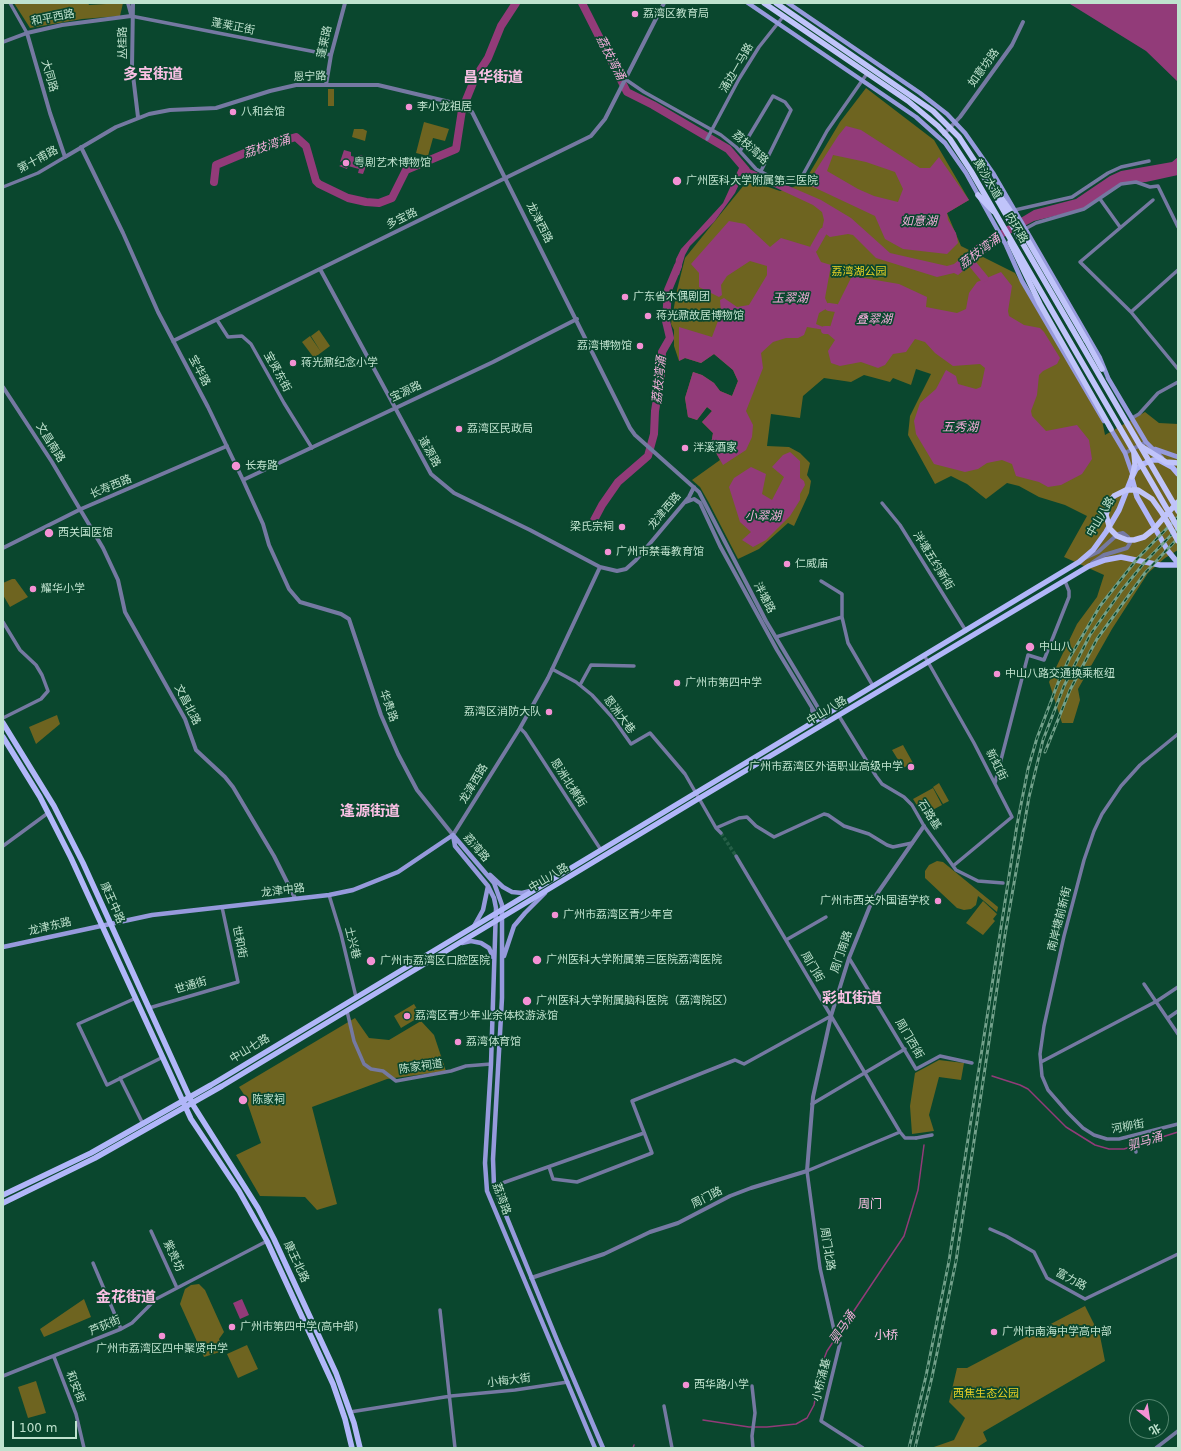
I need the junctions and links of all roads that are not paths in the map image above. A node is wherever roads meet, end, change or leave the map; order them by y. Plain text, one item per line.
1 (10, 3) edge
2 (128, 3) edge
3 (132, 3) edge
4 (345, 3) edge
5 (664, 3) edge
6 (748, 3) edge
7 (760, 3) edge
8 (764, 3) edge
9 (776, 3) edge
10 (789, 3) edge
11 (785, 9) junction
12 (132, 16) junction
13 (782, 18) junction
14 (1022, 22) dead end
15 (777, 23) junction
16 (27, 33) junction
17 (3, 42) edge
18 (832, 52) junction
19 (331, 55) junction
20 (828, 58) junction
21 (863, 58) junction
22 (866, 75) junction
23 (625, 79) junction
24 (862, 81) junction
25 (326, 85) junction
26 (138, 117) junction
27 (953, 125) junction
28 (712, 130) junction
29 (944, 134) junction
30 (707, 139) dead end
31 (965, 146) junction
32 (81, 147) junction
33 (740, 151) junction
34 (65, 157) junction
35 (1149, 161) dead end
36 (761, 171) junction
37 (506, 178) junction
38 (3, 187) edge
39 (978, 195) junction
40 (1100, 199) junction
41 (1153, 200) dead end
42 (1015, 211) junction
43 (995, 213) junction
44 (1120, 227) junction
45 (1178, 227) edge
46 (1001, 228) junction
47 (1025, 228) junction
48 (320, 269) junction
49 (1178, 270) edge
50 (1063, 293) junction
51 (1054, 298) junction
52 (1131, 312) junction
53 (577, 319) junction
54 (217, 320) junction
55 (173, 341) junction
56 (1095, 367) junction
57 (1102, 369) junction
58 (1178, 369) edge
59 (1108, 380) junction
60 (1178, 382) edge
61 (3, 387) edge
62 (395, 407) junction
63 (1132, 418) junction
64 (1111, 429) junction
65 (1143, 444) junction
66 (227, 446) junction
67 (312, 448) junction
68 (1148, 448) junction
69 (1132, 450) junction
70 (1126, 453) junction
71 (1159, 454) junction
72 (1176, 456) edge
73 (1166, 462) junction
74 (1178, 463) edge
75 (1178, 474) edge
76 (1132, 477) junction
77 (243, 480) junction
78 (693, 488) junction
79 (1178, 502) edge
80 (684, 503) junction
81 (700, 503) junction
82 (882, 503) dead end
83 (81, 509) junction
84 (1178, 511) edge
85 (1178, 528) edge
86 (1178, 541) edge
87 (3, 548) edge
88 (1079, 562) junction
89 (1178, 564) edge
90 (1089, 566) junction
91 (600, 567) junction
92 (821, 581) dead end
93 (1064, 581) junction
94 (300, 602) joint
95 (842, 617) junction
96 (3, 622) edge
97 (966, 631) junction
98 (776, 638) junction
99 (924, 655) junction
100 (928, 662) junction
101 (634, 666) dead end
102 (552, 669) junction
103 (580, 685) junction
104 (873, 686) junction
105 (810, 705) junction
106 (839, 716) junction
107 (3, 718) edge
108 (821, 718) junction
109 (827, 722) junction
110 (3, 723) edge
111 (811, 723) junction
112 (520, 728) junction
113 (1178, 734) edge
114 (3, 737) edge
115 (995, 783) junction
116 (696, 793) junction
117 (698, 799) junction
118 (48, 813) junction
119 (924, 826) junction
120 (716, 828) junction
121 (721, 833) tunnel mouth
122 (453, 835) junction
123 (912, 843) junction
124 (3, 846) edge
125 (601, 850) junction
126 (736, 856) tunnel mouth
127 (953, 866) junction
128 (481, 867) junction
129 (1003, 883) dead end
130 (488, 886) junction
131 (541, 886) junction
132 (549, 889) junction
133 (329, 895) junction
134 (295, 898) junction
135 (222, 907) junction
136 (503, 909) junction
137 (496, 913) junction
138 (503, 917) junction
139 (826, 917) dead end
140 (496, 921) junction
141 (110, 922) junction
142 (102, 925) junction
143 (474, 926) junction
144 (786, 940) junction
145 (455, 945) junction
146 (3, 947) edge
147 (848, 958) junction
148 (495, 962) junction
149 (502, 971) junction
150 (238, 982) joint
151 (1144, 984) dead end
152 (1178, 987) edge
153 (356, 997) junction
154 (136, 998) junction
155 (1157, 1001) junction
156 (149, 1008) junction
157 (347, 1011) junction
158 (1178, 1011) edge
159 (831, 1016) junction
160 (1168, 1018) junction
161 (1178, 1034) edge
162 (905, 1049) junction
163 (163, 1058) junction
164 (1041, 1062) junction
165 (972, 1063) dead end
166 (491, 1064) junction
167 (864, 1073) junction
168 (120, 1078) junction
169 (218, 1080) junction
170 (222, 1086) junction
171 (189, 1097) junction
172 (183, 1101) junction
173 (192, 1103) junction
174 (812, 1104) junction
175 (185, 1107) junction
176 (143, 1124) junction
177 (1178, 1124) edge
178 (1083, 1128) joint
179 (900, 1132) junction
180 (644, 1133) junction
181 (932, 1135) dead end
182 (1132, 1136) junction
183 (1136, 1152) dead end
184 (549, 1167) junction
185 (807, 1171) junction
186 (494, 1186) junction
187 (3, 1195) edge
188 (3, 1203) edge
189 (990, 1229) dead end
190 (151, 1231) dead end
191 (267, 1241) junction
192 (1178, 1254) edge
193 (93, 1263) dead end
194 (531, 1278) junction
195 (523, 1280) junction
196 (177, 1288) junction
197 (440, 1310) dead end
198 (121, 1329) junction
199 (840, 1343) joint
200 (54, 1356) junction
201 (3, 1376) edge
202 (568, 1382) junction
203 (752, 1386) dead end
204 (451, 1396) junction
205 (664, 1406) dead end
206 (350, 1412) junction
207 (1178, 1431) edge
208 (84, 1448) edge
209 (352, 1448) edge
210 (360, 1448) edge
211 (455, 1448) edge
212 (595, 1448) edge
213 (603, 1448) edge
214 (672, 1448) edge
215 (753, 1448) edge
216 (863, 1448) edge
217 (1156, 1448) edge

1 - 16 street, 大同路
2 - 12 street, 丛桂路
3 - 12 street, 丛桂路
4 - 19 street, 蓬莱路
5 - 23 street
6 - 15 main road
7 - 13 highway, 黄沙大道
8 - 46 highway, 内环路, bridge
9 - 11 highway, 黄沙大道
9 - 31 highway, 内环路, bridge
10 - 11 street
10 - 21 main road
11 - 21 highway, 黄沙大道
12 - 16 street, 和平西路
12 - 19 street, 蓬莱正街
12 - 26 street, 丛桂路
13 - 15 street, 涌边一马路
13 - 18 highway, 黄沙大道
14 - 27 street, 如意坊路
15 - 20 main road
15 - 28 street, 涌边一马路
16 - 17 street, 和平西路
16 - 34 street, 大同路
18 - 20 main road
18 - 22 highway, 黄沙大道
19 - 25 street, 蓬莱路
20 - 24 main road
21 - 27 highway, 黄沙大道
22 - 24 street, 荔枝湾路
22 - 29 highway, 黄沙大道
23 - 28 street, 荔枝湾路
23 - 37 street, 多宝路
24 - 36 street, 荔枝湾路
24 - 39 main road
25 - 26 street, 恩宁路
25 - 37 street, 恩宁路
26 - 32 street, 恩宁路
27 - 29 street, 如意坊路
27 - 42 main road
27 - 51 highway, 黄沙大道, bridge
28 - 30 street, 涌边一马路
28 - 33 street, 荔枝湾路
29 - 43 highway, 黄沙大道
31 - 57 highway, bridge
31 - 84 highway, 内环路, bridge
32 - 34 street, 第十甫路
32 - 55 street, 宝华路
33 - 36 street, 荔枝湾路
33 - 36 street
34 - 38 street, 第十甫路
35 - 42 street
37 - 48 street, 多宝路
37 - 53 street, 龙津西路
39 - 43 highway
39 - 46 main road
40 - 44 street
40 - 45 street
40 - 47 street
41 - 44 street
42 - 47 main road
43 - 46 highway, 黄沙大道
44 - 52 street
46 - 64 highway, bridge
46 - 64 main road
46 - 69 highway, 黄沙大道, bridge
46 - 85 highway, 内环路, bridge
47 - 50 main road
48 - 54 street, 多宝路
48 - 62 street, 逢源路
49 - 52 street
50 - 51 street
50 - 59 main road
51 - 56 highway, 黄沙大道
52 - 58 street
53 - 62 street, 宝源路
53 - 78 street, 龙津西路
54 - 55 street, 多宝路
54 - 67 street, 宝贤东街
55 - 66 street, 宝华路
56 - 57 main road
56 - 65 highway, 黄沙大道
57 - 59 main road
59 - 63 main road
60 - 63 street
61 - 83 street, 文昌南路
62 - 67 street, 宝源路
62 - 91 street, 逢源路
63 - 65 main road
64 - 70 main road
65 - 68 highway, 黄沙大道
65 - 69 street
66 - 77 street, 宝华路
66 - 83 street, 长寿西路
67 - 77 street, 宝源路
68 - 71 main road
68 - 72 main road
68 - 73 highway, 黄沙大道
69 - 70 street
69 - 76 highway, 黄沙大道
70 - 76 main road
71 - 72 main road
71 - 73 main road
73 - 74 highway
73 - 75 main road
73 - 76 main road
76 - 88 main road, 中山八路
76 - 89 main road
77 - 94 street, 宝华路
78 - 80 street, 龙津西路
78 - 81 street
78 - 98 street, 泮塘路
79 - 86 highway, bridge
80 - 81 street
80 - 91 street, 龙津西路
81 - 105 street
82 - 97 street, 泮塘五约新街
83 - 87 street, 长寿西路
83 - 134 street, 文昌北路
88 - 90 street
88 - 97 main road, 中山八路
89 - 90 main road, 中山八路
90 - 93 main road, 中山八路
91 - 102 street, 龙津西路
92 - 95 street
93 - 100 main road, 中山八路
93 - 115 street
94 - 122 street, 华贵路
95 - 98 street
95 - 104 street
96 - 107 street
97 - 99 main road, 中山八路
98 - 108 street, 泮塘路
99 - 100 street, 新虹街
99 - 104 main road, 中山八路
100 - 106 main road, 中山八路
100 - 115 street, 新虹街
101 - 103 street
102 - 103 street, 恩洲大巷
102 - 112 street, 龙津西路
103 - 116 street, 恩洲大巷
104 - 108 main road, 中山八路
105 - 108 street
105 - 111 street
106 - 109 main road, 中山八路
106 - 119 street, 石路基
108 - 109 street
108 - 111 main road, 中山八路
109 - 117 main road, 中山八路
110 - 141 main road, 康王中路
111 - 116 main road, 中山八路
112 - 122 street, 龙津西路
112 - 125 street, 恩洲北横街
113 - 164 street, 南岸塘前新街
114 - 118 main road, 康王中路
115 - 127 street, 新虹街
116 - 117 street
116 - 125 main road, 中山八路
117 - 120 street
117 - 132 main road, 中山八路
118 - 124 street
118 - 142 main road, 康王中路
119 - 123 street, 周门南路
119 - 127 street, 石路基
120 - 121 street
120 - 123 street
122 - 128 main road, 荔湾路
122 - 130 main road, 荔湾路
122 - 133 main road, 龙津中路
123 - 147 street, 周门南路
125 - 131 main road, 中山八路
126 - 144 street, 周门街
127 - 129 street, 石路基
128 - 131 main road
128 - 136 main road, 荔湾路
130 - 137 main road, 荔湾路
130 - 143 main road
131 - 136 main road, 中山八路
132 - 138 main road, 中山八路
132 - 149 main road
133 - 134 main road, 龙津中路
133 - 153 street, 土兴巷
134 - 135 main road, 龙津中路
135 - 141 main road, 龙津中路
135 - 150 street, 世和街
136 - 137 main road, 中山七路
136 - 138 main road, 荔湾路
137 - 140 main road, 荔湾路
137 - 143 main road, 中山七路
138 - 140 main road, 中山八路
138 - 149 main road, 荔湾路
139 - 144 street
140 - 145 main road, 中山七路
140 - 148 main road, 荔湾路
141 - 142 main road, 龙津中路
141 - 156 main road, 康王中路
142 - 146 main road, 龙津东路
142 - 154 main road, 康王中路
143 - 153 main road, 中山七路
144 - 159 street, 周门街
145 - 148 main road
145 - 157 main road, 中山七路
147 - 159 street, 周门南路
147 - 162 street, 周门西街
148 - 166 main road, 荔湾路
149 - 186 main road, 荔湾路
150 - 156 street, 世通街
151 - 155 street
152 - 155 street
153 - 169 main road, 中山七路
154 - 163 main road, 康王中路
154 - 168 street
155 - 160 street
155 - 164 street
156 - 171 main road, 康王中路
157 - 166 street, 陈家祠道
157 - 170 main road, 中山七路
158 - 160 street
159 - 167 street, 周门街
159 - 174 street, 周门南路
159 - 180 street
160 - 161 street
162 - 165 street, 周门西街
162 - 167 street
163 - 168 street
163 - 172 main road, 康王中路
164 - 178 street, 南岸塘前新街
166 - 195 main road, 荔湾路
167 - 174 street
167 - 179 street, 周门街
168 - 176 street
169 - 170 main road
169 - 171 main road, 中山七路
170 - 173 main road, 中山七路
171 - 172 main road, 中山七路
171 - 173 main road, 康王北路
172 - 175 main road, 康王中路
172 - 176 main road, 中山七路
173 - 175 main road, 中山七路
173 - 206 main road, 康王北路
174 - 185 street, 周门南路
175 - 188 main road, 中山七路
175 - 191 main road, 康王北路
176 - 187 main road, 中山七路
177 - 182 street, 河柳街
178 - 182 street, 河柳街
179 - 181 street, bridge
179 - 185 street, 周门路
180 - 184 street
180 - 184 street
182 - 183 street
184 - 186 street
185 - 194 street, 周门路
185 - 199 street, 周门北路
186 - 194 main road, 荔湾路
189 - 192 street, 富力路
190 - 196 street, 紫贵坊
191 - 196 street, 芦荻街
191 - 209 main road, 康王北路
193 - 198 street
194 - 195 street, 周门路
194 - 213 main road, 荔湾路
195 - 202 main road, 荔湾路
196 - 198 street, 芦荻街
197 - 204 street
198 - 200 street, 芦荻街
199 - 216 street, 小桥涌基
200 - 201 street, 芦荻街
200 - 208 street, 和安街
202 - 204 street, 小梅大街
202 - 212 main road, 荔湾路
203 - 215 street
204 - 206 street, 小梅大街
204 - 211 street
205 - 214 street
206 - 210 main road, 康王北路
207 - 217 street

